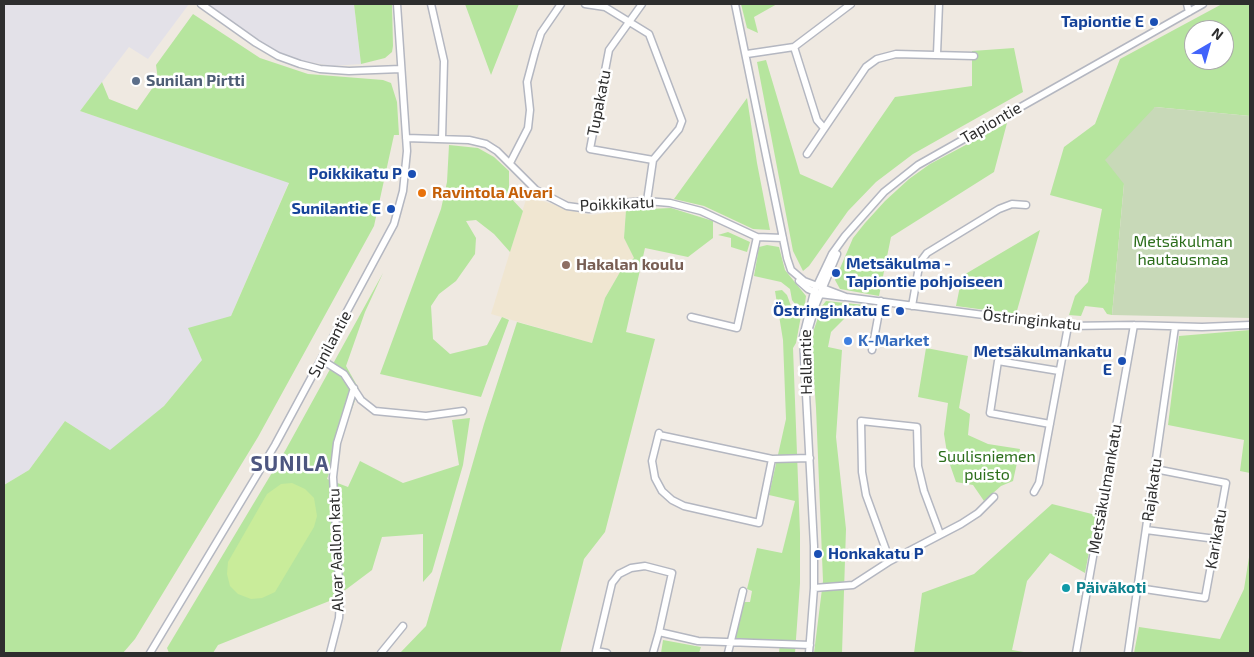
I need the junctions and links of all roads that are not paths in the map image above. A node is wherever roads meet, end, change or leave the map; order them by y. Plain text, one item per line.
1 (201, 4) edge
2 (397, 4) edge
3 (431, 4) edge
4 (561, 4) edge
5 (586, 4) edge
6 (642, 4) edge
7 (735, 4) edge
8 (851, 4) edge
9 (939, 4) edge
10 (1187, 4) edge
11 (1203, 4) edge
12 (606, 5) edge
13 (1189, 12) junction
14 (629, 20) junction
15 (794, 47) junction
16 (747, 54) junction
17 (937, 54) junction
18 (974, 56) dead end
19 (401, 69) junction
20 (824, 128) junction
21 (406, 138) junction
22 (442, 138) junction
23 (807, 154) dead end
24 (653, 160) junction
25 (510, 162) junction
26 (647, 201) junction
27 (1026, 205) dead end
28 (757, 237) junction
29 (783, 238) junction
30 (819, 290) junction
31 (881, 302) junction
32 (912, 306) junction
33 (692, 318) dead end
34 (1134, 325) junction
35 (1250, 325) edge
36 (1068, 326) junction
37 (1175, 327) junction
38 (872, 350) dead end
39 (322, 360) junction
40 (1059, 371) junction
41 (354, 388) junction
42 (464, 411) dead end
43 (1050, 424) junction
44 (810, 458) junction
45 (772, 459) junction
46 (1155, 469) junction
47 (1034, 492) dead end
48 (994, 497) dead end
49 (1146, 530) junction
50 (940, 534) junction
51 (1216, 539) junction
52 (890, 561) junction
53 (814, 588) junction
54 (1138, 588) junction
55 (743, 591) dead end
56 (403, 626) dead end
57 (659, 632) junction
58 (730, 642) junction
59 (810, 646) junction
60 (150, 653) edge
61 (330, 653) edge
62 (381, 653) edge
63 (607, 653) edge
64 (653, 653) edge
65 (728, 653) edge
66 (809, 653) edge
67 (1076, 653) edge
68 (1128, 653) edge

1 - 19 street
2 - 19 street, Sunilantie
3 - 22 street
4 - 25 street
5 - 12 street
6 - 14 street, Tupakatu
7 - 16 street
8 - 15 street
9 - 17 street
10 - 13 street
11 - 13 street, Tapiontie
12 - 14 street
13 - 30 street, Tapiontie
14 - 24 street
14 - 24 street, Tupakatu
15 - 16 street
15 - 20 street
16 - 29 street
17 - 18 street
17 - 20 street
19 - 21 street, Sunilantie
20 - 23 street
21 - 22 street, Poikkikatu
21 - 39 street, Sunilantie
22 - 25 street, Poikkikatu
24 - 26 street
25 - 26 street, Poikkikatu
26 - 28 street, Poikkikatu
27 - 32 street
28 - 29 street, Poikkikatu
28 - 33 street
29 - 30 street
30 - 31 street, Östringinkatu
30 - 44 street, Hallantie
31 - 32 street, Östringinkatu
31 - 38 street
32 - 36 street, Östringinkatu
34 - 36 street, Östringinkatu
34 - 37 street, Östringinkatu
34 - 67 street, Metsäkulmankatu
35 - 37 street, Östringinkatu
36 - 40 street
37 - 46 street, Rajakatu
39 - 41 street
39 - 60 street, Sunilantie
40 - 43 street
40 - 43 street
41 - 42 street
41 - 61 street, Alvar Aallon katu
43 - 47 street
44 - 45 street
44 - 53 street, Hallantie
45 - 45 street
46 - 49 street, Rajakatu
46 - 51 street, Karikatu
48 - 50 street
49 - 51 street
49 - 54 street, Rajakatu
50 - 52 street
50 - 52 street
51 - 54 street, Karikatu
52 - 53 street
53 - 59 street, Hallantie
54 - 68 street, Rajakatu
55 - 58 street
56 - 62 street
57 - 58 street
57 - 63 street
57 - 64 street
58 - 59 street
58 - 65 street
59 - 66 street, Hallantie

